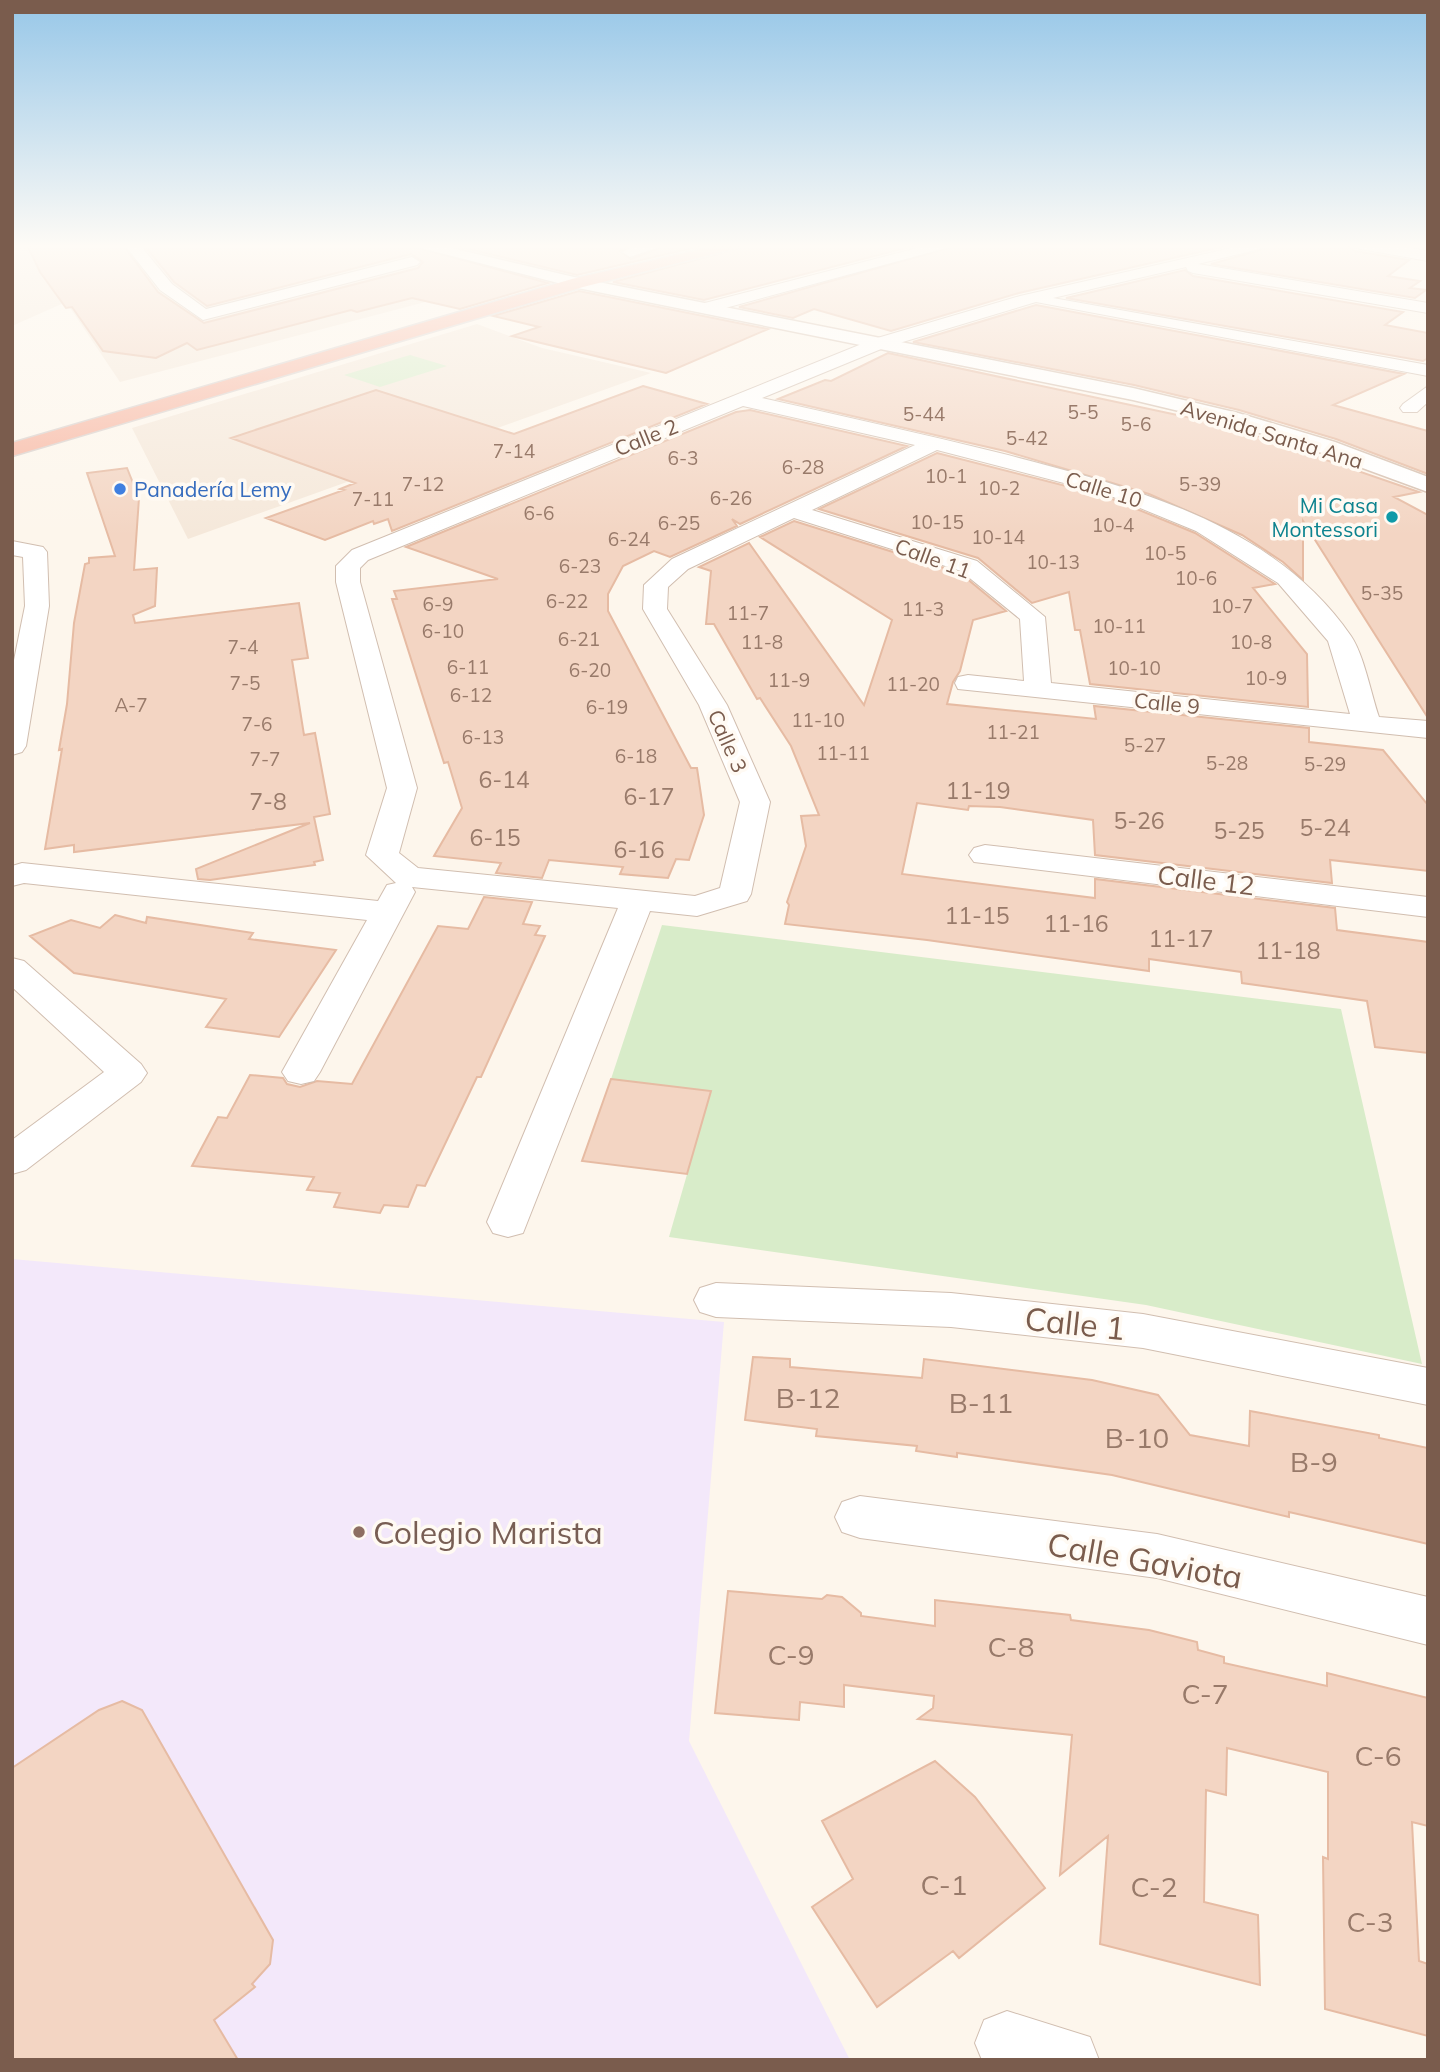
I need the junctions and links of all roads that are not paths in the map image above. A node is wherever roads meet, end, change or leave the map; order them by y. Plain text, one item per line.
1 (324, 341) edge
2 (383, 341) edge
3 (869, 341) edge
4 (887, 341) edge
5 (1263, 341) edge
6 (880, 343) junction
7 (1428, 371) edge
8 (187, 379) dead end
9 (1428, 392) edge
10 (740, 399) junction
11 (1410, 408) dead end
12 (935, 443) junction
13 (12, 450) edge
14 (1428, 485) edge
15 (793, 511) junction
16 (12, 548) edge
17 (28, 612) edge
18 (19, 678) edge
19 (968, 683) dead end
20 (1038, 690) junction
21 (1367, 724) junction
22 (1428, 730) edge
23 (12, 746) edge
24 (985, 855) dead end
25 (12, 877) edge
26 (409, 877) junction
27 (638, 900) junction
28 (1428, 907) edge
29 (387, 912) junction
30 (12, 968) edge
31 (301, 1072) dead end
32 (12, 1160) edge
33 (508, 1222) dead end
34 (716, 1300) dead end
35 (1428, 1387) edge
36 (860, 1517) dead end
37 (1428, 1621) edge
38 (1007, 2043) dead end
39 (1067, 2060) edge

1 - 8 highway
2 - 13 highway
3 - 6 street, Avenida Santa Ana
4 - 6 street, Calle 2
5 - 7 street
6 - 10 street, Calle 2
6 - 14 street, Avenida Santa Ana
9 - 11 street
10 - 12 street, Calle 10
10 - 26 street, Calle 2
12 - 15 street, Calle 3
12 - 21 street, Calle 10
15 - 20 street, Calle 11
15 - 27 street, Calle 3
16 - 17 street
17 - 18 street
18 - 23 street
19 - 20 street, Calle 9
20 - 21 street, Calle 9
21 - 22 street, Calle 9
24 - 28 street, Calle 12
25 - 29 street
26 - 27 street, Calle 3
26 - 29 street
27 - 33 street
29 - 31 street
30 - 32 street
34 - 35 street, Calle 1
36 - 37 street, Calle Gaviota
38 - 39 street

